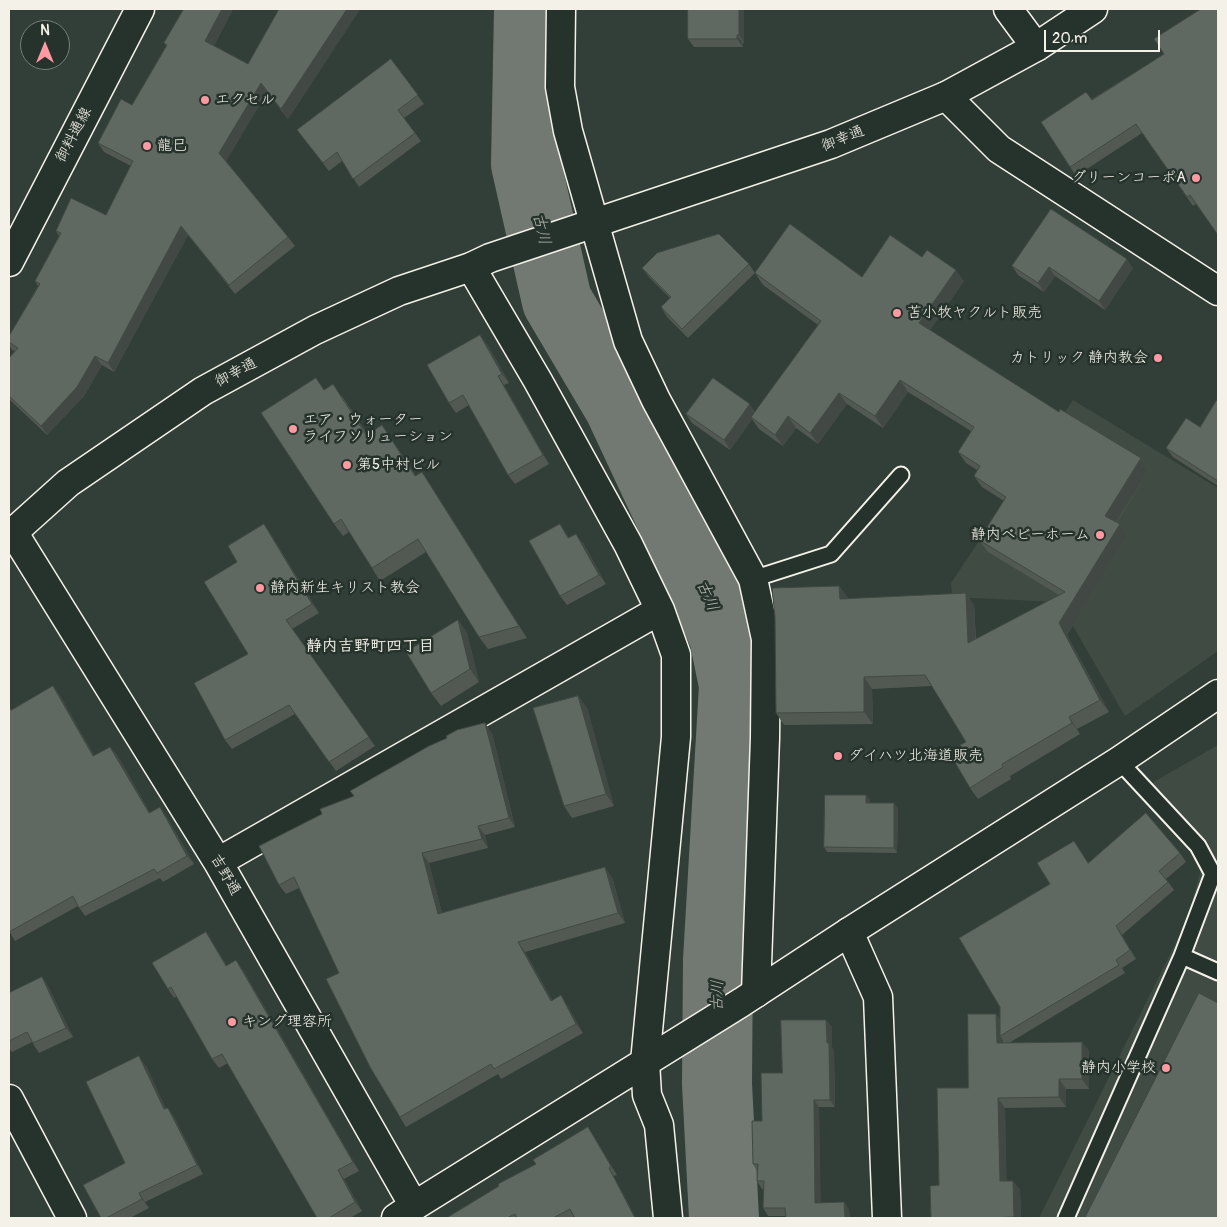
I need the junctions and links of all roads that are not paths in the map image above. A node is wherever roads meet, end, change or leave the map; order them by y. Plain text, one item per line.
1 (140, 9) edge
2 (561, 9) edge
3 (1008, 9) edge
4 (1093, 9) edge
5 (1036, 47) junction
6 (946, 96) junction
7 (585, 227) junction
8 (9, 262) edge
9 (481, 262) junction
10 (1217, 288) edge
11 (901, 475) dead end
12 (10, 531) edge
13 (753, 579) junction
14 (660, 610) junction
15 (1218, 694) edge
16 (1119, 761) junction
17 (218, 862) junction
18 (850, 932) junction
19 (1182, 956) junction
20 (1218, 972) edge
21 (749, 997) junction
22 (645, 1062) junction
23 (9, 1099) edge
24 (405, 1212) edge
25 (72, 1218) edge
26 (668, 1218) edge
27 (887, 1218) edge
28 (1066, 1218) edge

1 - 8 street, 御料通線
2 - 7 street
3 - 5 street
4 - 5 street, 御幸通
5 - 6 street, 御幸通
6 - 7 street, 御幸通
6 - 10 street
7 - 9 street, 御幸通
7 - 13 street
9 - 12 street, 御幸通
9 - 14 street
11 - 13 lane
12 - 17 street, 吉野通
13 - 21 street
14 - 17 street
14 - 22 street
15 - 16 street
16 - 18 street
16 - 19 lane
17 - 24 street, 吉野通
18 - 21 street
18 - 27 street
19 - 20 lane
19 - 28 lane
21 - 22 street
22 - 24 street
22 - 26 street
23 - 25 street

